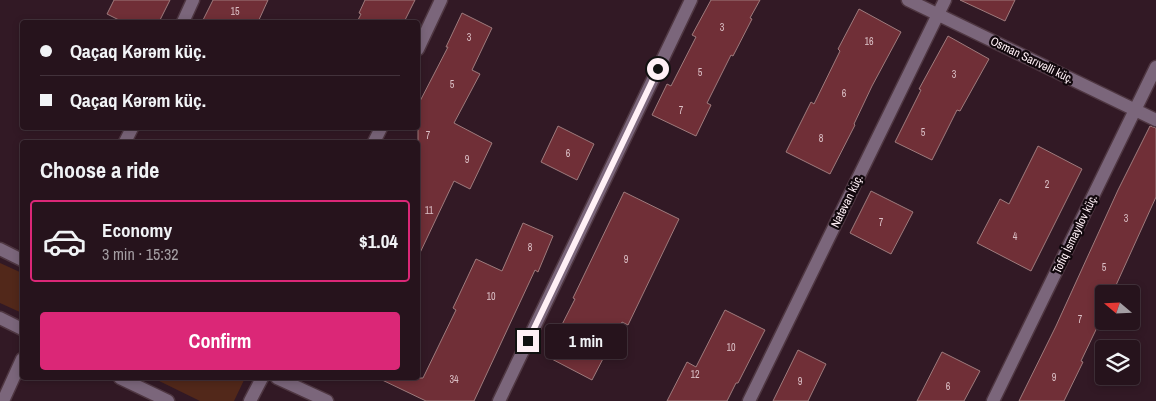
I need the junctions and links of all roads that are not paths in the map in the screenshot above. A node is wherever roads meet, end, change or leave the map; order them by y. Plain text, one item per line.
1 (193, 0) edge
2 (441, 0) edge
3 (691, 0) edge
4 (908, 0) edge
5 (945, 0) edge
6 (938, 15) junction
7 (183, 20) edge
8 (420, 46) edge
9 (1156, 68) edge
10 (1135, 110) junction
11 (1156, 120) edge
12 (0, 249) edge
13 (20, 259) edge
14 (0, 318) edge
15 (20, 328) edge
16 (20, 363) edge
17 (124, 380) edge
18 (261, 380) edge
19 (281, 380) edge
20 (3, 401) edge
21 (168, 401) edge
22 (250, 401) edge
23 (327, 401) edge
24 (499, 401) edge
25 (749, 401) edge
26 (993, 401) edge

1 - 7 street
2 - 8 street
3 - 24 street
4 - 6 street, Osman Sarıvəlli küç.
5 - 6 street, Natəvan küç.
6 - 10 street, Osman Sarıvəlli küç.
6 - 25 street, Natəvan küç.
9 - 10 street, Tofiq İsmayılov küç.
10 - 11 street, Osman Sarıvəlli küç.
10 - 26 street, Tofiq İsmayılov küç.
12 - 13 street
14 - 15 street
16 - 20 street
17 - 21 street
18 - 22 street
19 - 23 street

